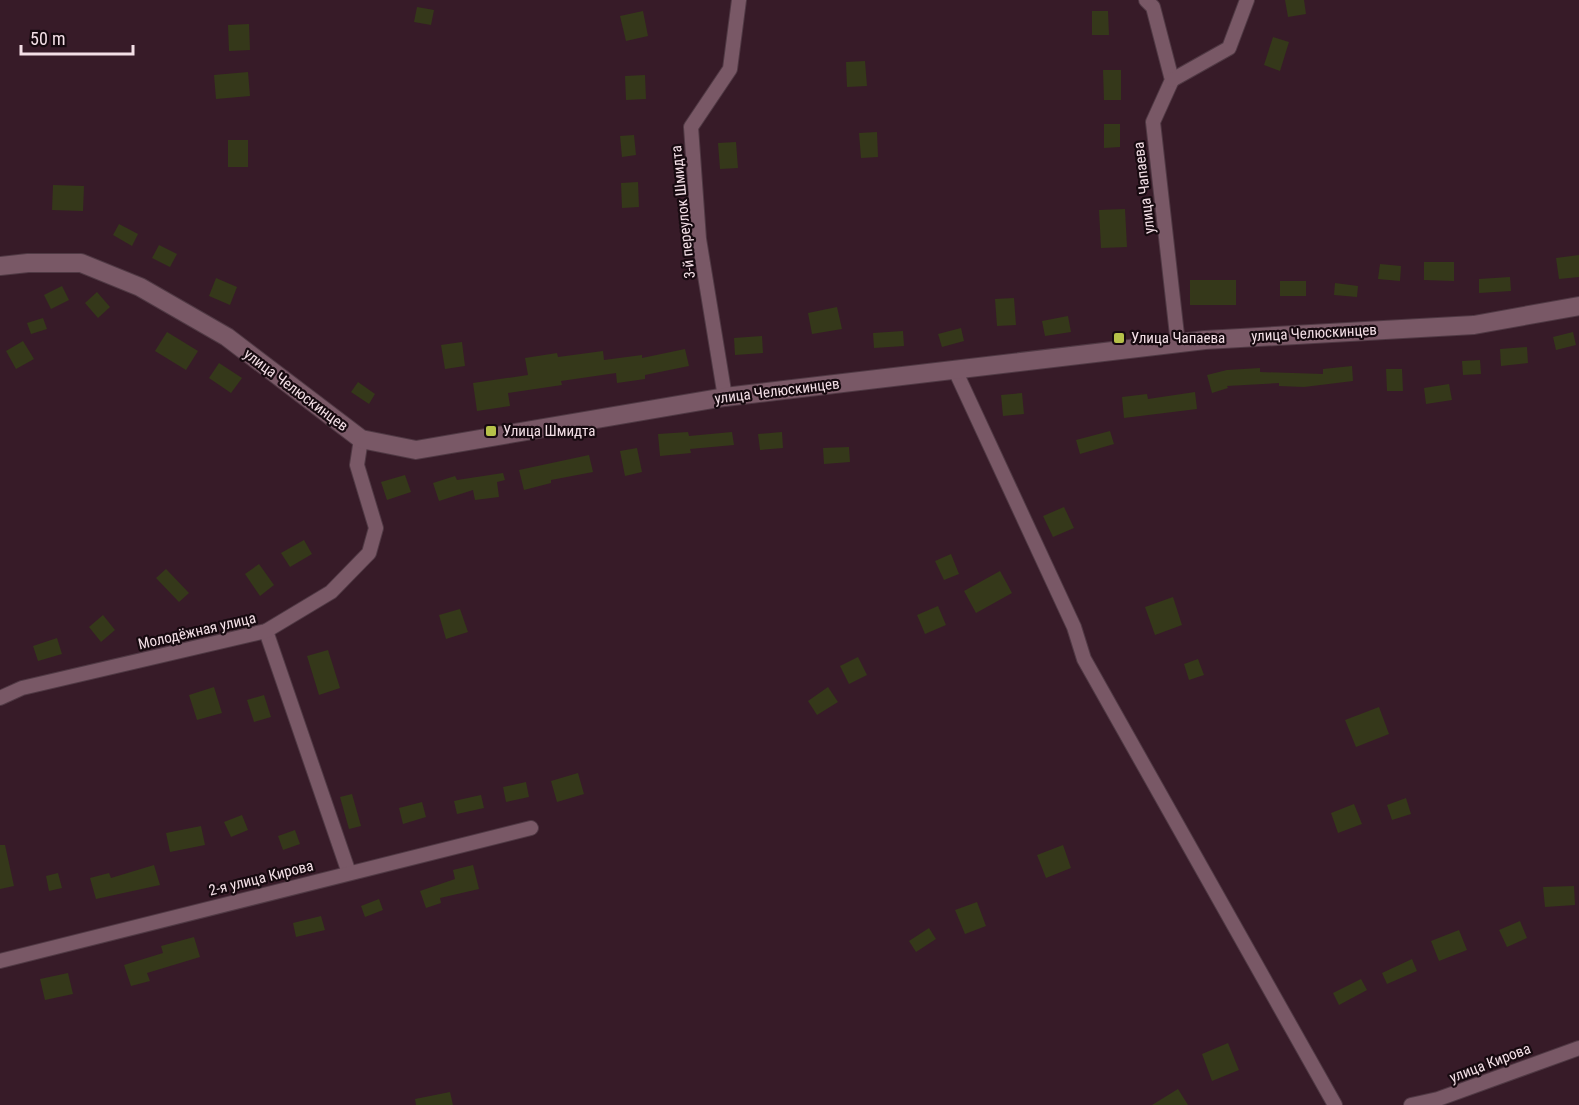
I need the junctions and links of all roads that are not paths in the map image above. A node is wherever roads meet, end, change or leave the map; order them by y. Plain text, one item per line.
1 (739, 0) edge
2 (1146, 0) edge
3 (1247, 0) edge
4 (1172, 80) junction
5 (0, 266) edge
6 (1579, 306) edge
7 (1178, 344) junction
8 (955, 370) junction
9 (725, 397) junction
10 (361, 439) junction
11 (266, 631) junction
12 (0, 698) edge
13 (531, 828) dead end
14 (349, 873) junction
15 (0, 961) edge
16 (1579, 1048) edge
17 (1335, 1105) edge
18 (1411, 1105) edge

1 - 9 street, 3-й переулок Шмидта
2 - 4 street
3 - 4 street
4 - 7 street, улица Чапаева
5 - 10 street, улица Челюскинцев
6 - 7 street, улица Челюскинцев
7 - 8 street, улица Челюскинцев
8 - 9 street, улица Челюскинцев
8 - 17 street
9 - 10 street, улица Челюскинцев
10 - 11 street, Молодёжная улица
11 - 12 street, Молодёжная улица
11 - 14 street
13 - 14 street, 2-я улица Кирова
14 - 15 street, 2-я улица Кирова
16 - 18 street, улица Кирова

